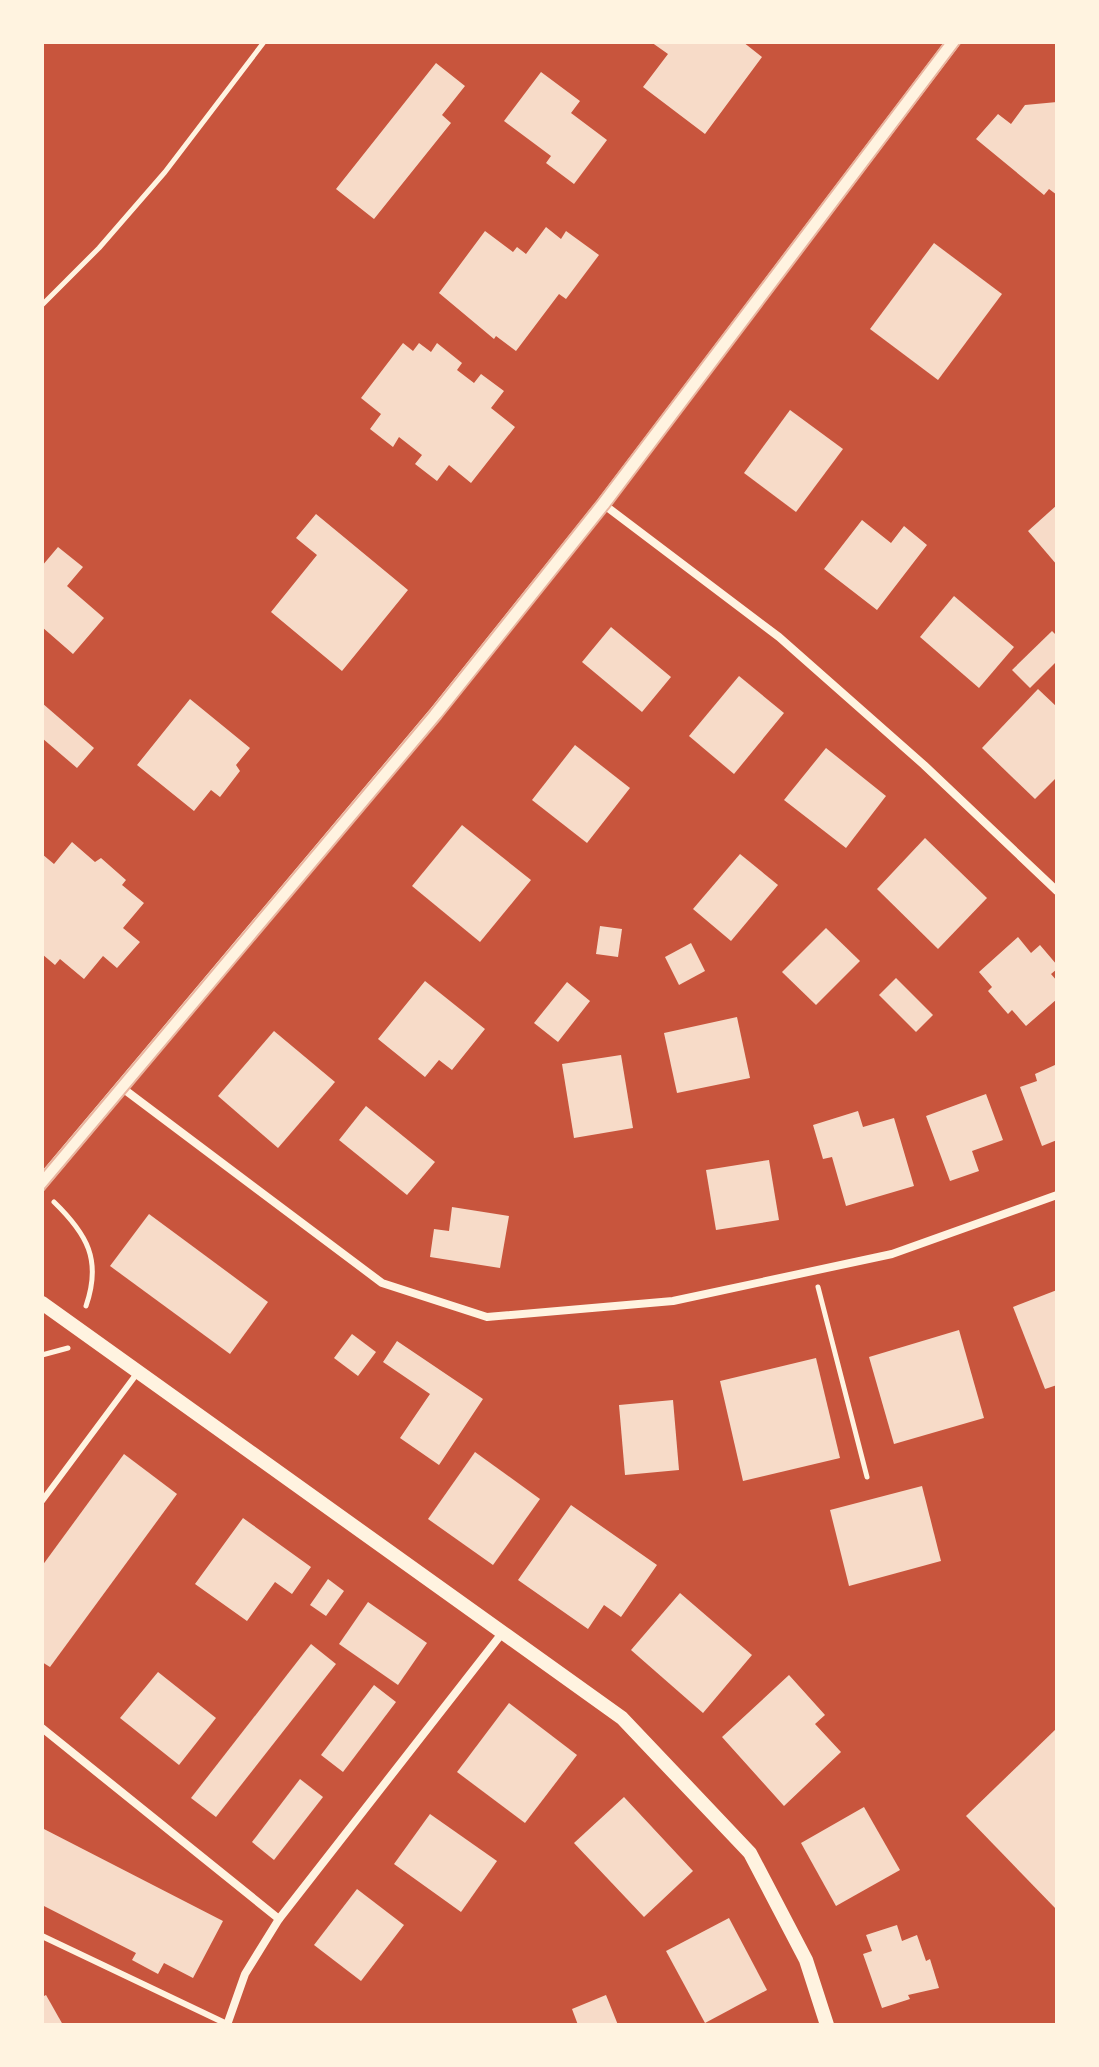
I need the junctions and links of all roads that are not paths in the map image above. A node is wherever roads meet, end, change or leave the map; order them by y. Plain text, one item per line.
1 (953, 42) edge
2 (603, 504) junction
3 (1057, 891) edge
4 (121, 1087) junction
5 (42, 1182) edge
6 (1057, 1195) edge
7 (42, 1303) edge
8 (138, 1372) junction
9 (42, 1501) edge
10 (504, 1631) junction
11 (42, 1728) edge
12 (279, 1919) junction
13 (42, 1936) edge
14 (227, 2024) edge
15 (827, 2025) edge

1 - 2 street
2 - 3 street
2 - 4 street
4 - 5 street
4 - 6 street
7 - 8 street
8 - 9 lane
8 - 10 street
10 - 12 street
10 - 15 street
11 - 12 street
12 - 14 street
13 - 14 lane

